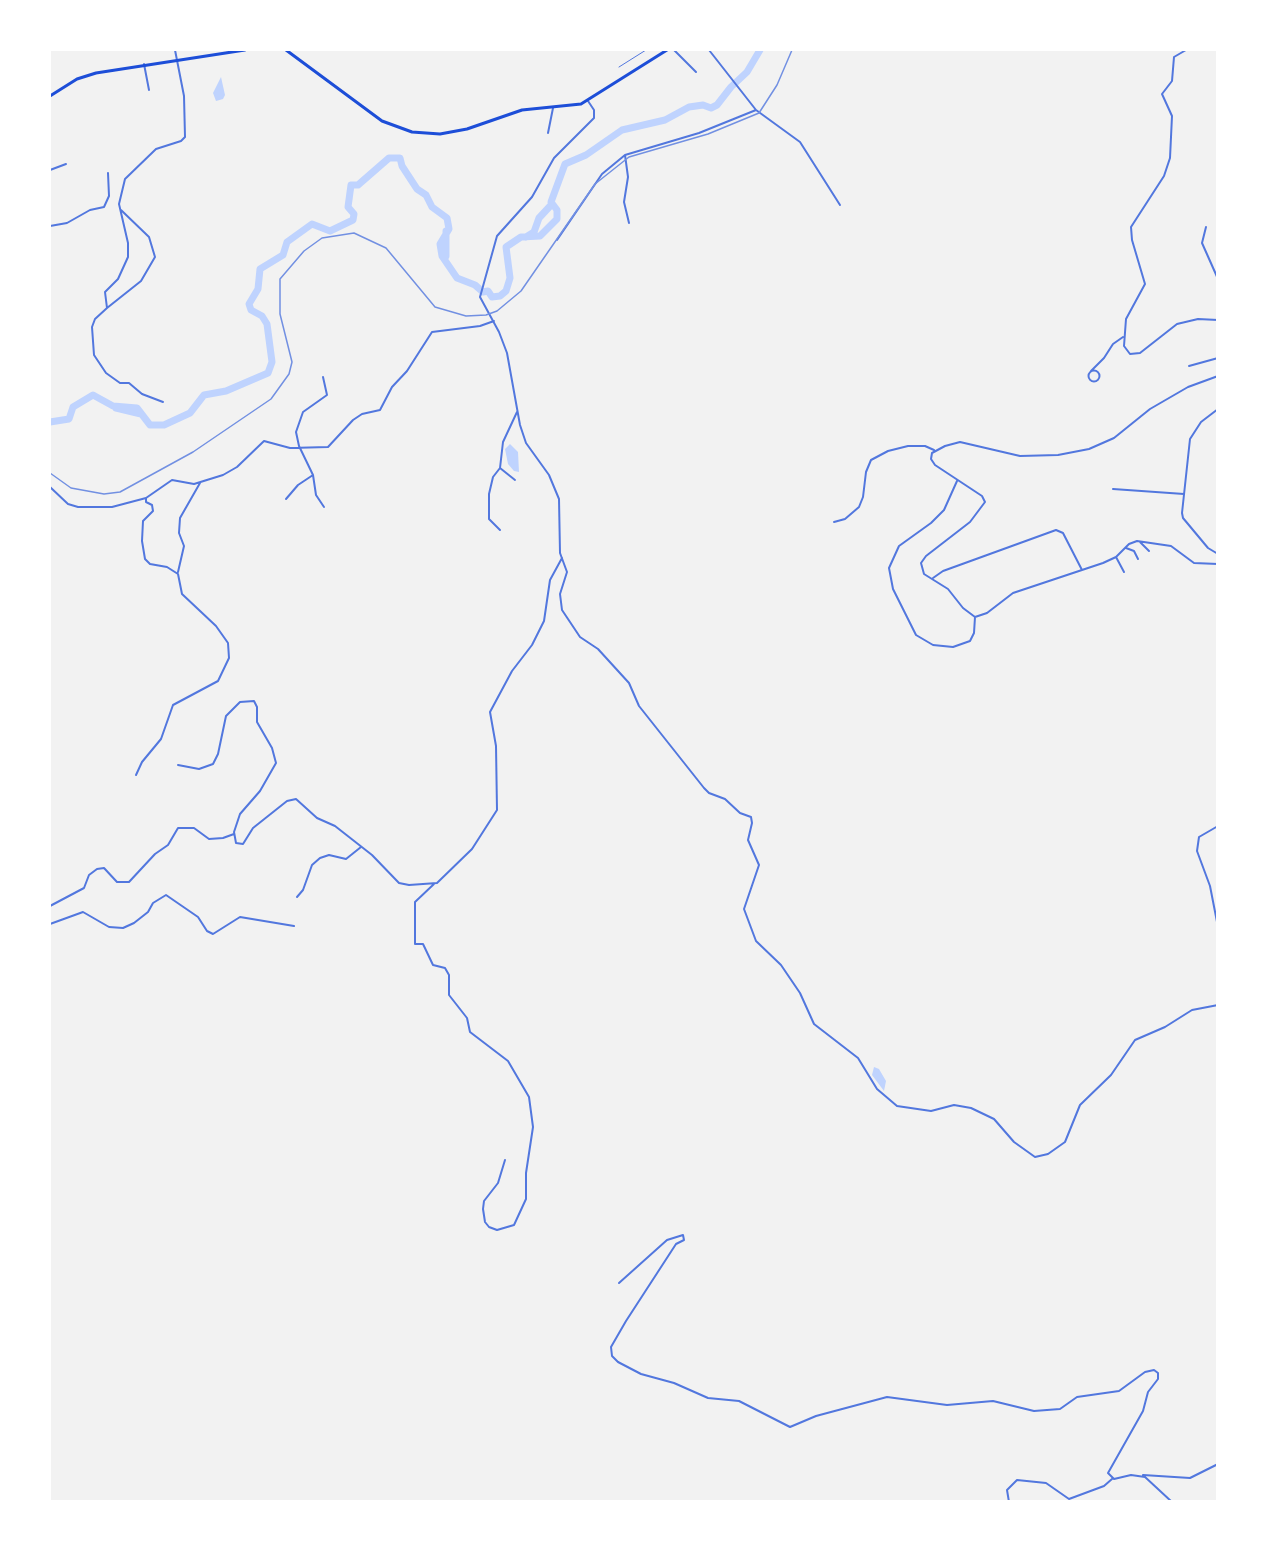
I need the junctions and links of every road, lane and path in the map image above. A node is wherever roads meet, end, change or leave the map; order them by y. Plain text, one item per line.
1 (175, 50) edge
2 (232, 50) edge
3 (245, 50) edge
4 (286, 50) edge
5 (646, 50) edge
6 (667, 50) edge
7 (674, 50) edge
8 (709, 50) edge
9 (1186, 50) edge
10 (177, 60) junction
11 (144, 64) junction
12 (619, 67) dead end
13 (696, 72) dead end
14 (149, 90) dead end
15 (50, 96) edge
16 (588, 101) junction
17 (553, 108) junction
18 (756, 110) junction
19 (548, 132) dead end
20 (625, 156) junction
21 (66, 164) dead end
22 (50, 170) edge
23 (108, 173) dead end
24 (840, 205) dead end
25 (120, 207) junction
26 (629, 223) dead end
27 (50, 226) edge
28 (1206, 227) dead end
29 (557, 240) dead end
30 (1218, 279) edge
31 (107, 308) junction
32 (1218, 320) edge
33 (494, 321) junction
34 (1123, 338) junction
35 (1218, 358) edge
36 (1188, 366) dead end
37 (1091, 371) dead end
38 (1218, 376) edge
39 (323, 377) dead end
40 (163, 402) dead end
41 (517, 409) junction
42 (1218, 409) edge
43 (299, 446) junction
44 (934, 450) junction
45 (500, 468) junction
46 (313, 475) junction
47 (515, 480) dead end
48 (957, 481) junction
49 (200, 483) junction
50 (50, 487) edge
51 (1113, 489) dead end
52 (1184, 494) junction
53 (146, 498) junction
54 (286, 499) dead end
55 (324, 507) dead end
56 (834, 522) dead end
57 (500, 530) dead end
58 (1137, 541) junction
59 (1125, 548) junction
60 (1149, 551) dead end
61 (1218, 554) edge
62 (1116, 557) junction
63 (562, 558) junction
64 (1138, 559) dead end
65 (1218, 564) edge
66 (1082, 570) junction
67 (1124, 572) dead end
68 (178, 573) junction
69 (933, 578) junction
70 (975, 617) junction
71 (178, 765) dead end
72 (136, 775) dead end
73 (1218, 826) edge
74 (234, 834) junction
75 (361, 847) junction
76 (437, 883) junction
77 (297, 897) dead end
78 (50, 906) edge
79 (50, 924) edge
80 (294, 926) dead end
81 (1218, 927) edge
82 (1218, 1005) edge
83 (505, 1160) dead end
84 (619, 1282) dead end
85 (1218, 1464) edge
86 (1137, 1475) junction
87 (1112, 1479) junction
88 (1009, 1502) edge
89 (1172, 1502) edge

1 - 10 street
2 - 3 main road
2 - 10 main road
4 - 17 main road
5 - 12 lane
6 - 16 main road
7 - 13 street
8 - 18 street
9 - 34 street
10 - 11 main road
10 - 25 street
11 - 14 street
11 - 15 main road
16 - 17 main road
16 - 33 street
17 - 19 street
18 - 20 street
18 - 24 street
20 - 26 street
20 - 29 street
21 - 22 street
23 - 27 street
25 - 31 street
25 - 31 street
28 - 30 street
31 - 40 street
32 - 34 street
33 - 41 street
33 - 43 street
34 - 37 street
35 - 36 street
38 - 44 street
39 - 43 street
41 - 45 street
41 - 63 street
42 - 52 street
43 - 46 street
43 - 49 street
44 - 48 street
44 - 56 street
45 - 47 street
45 - 57 street
46 - 54 street
46 - 55 street
48 - 69 street
48 - 70 street
49 - 53 street
49 - 68 street
50 - 53 street
51 - 52 street
52 - 61 street
53 - 68 street
58 - 59 street
58 - 60 street
58 - 65 street
59 - 62 street
59 - 64 street
62 - 66 street
62 - 67 street
63 - 76 street
63 - 82 street
66 - 69 street
66 - 70 street
68 - 72 street
69 - 70 street
71 - 74 street
73 - 81 street
74 - 75 street
74 - 78 street
75 - 76 street
75 - 77 street
76 - 83 street
79 - 80 street
84 - 87 street
85 - 86 street
86 - 87 street
86 - 89 street
87 - 88 street

